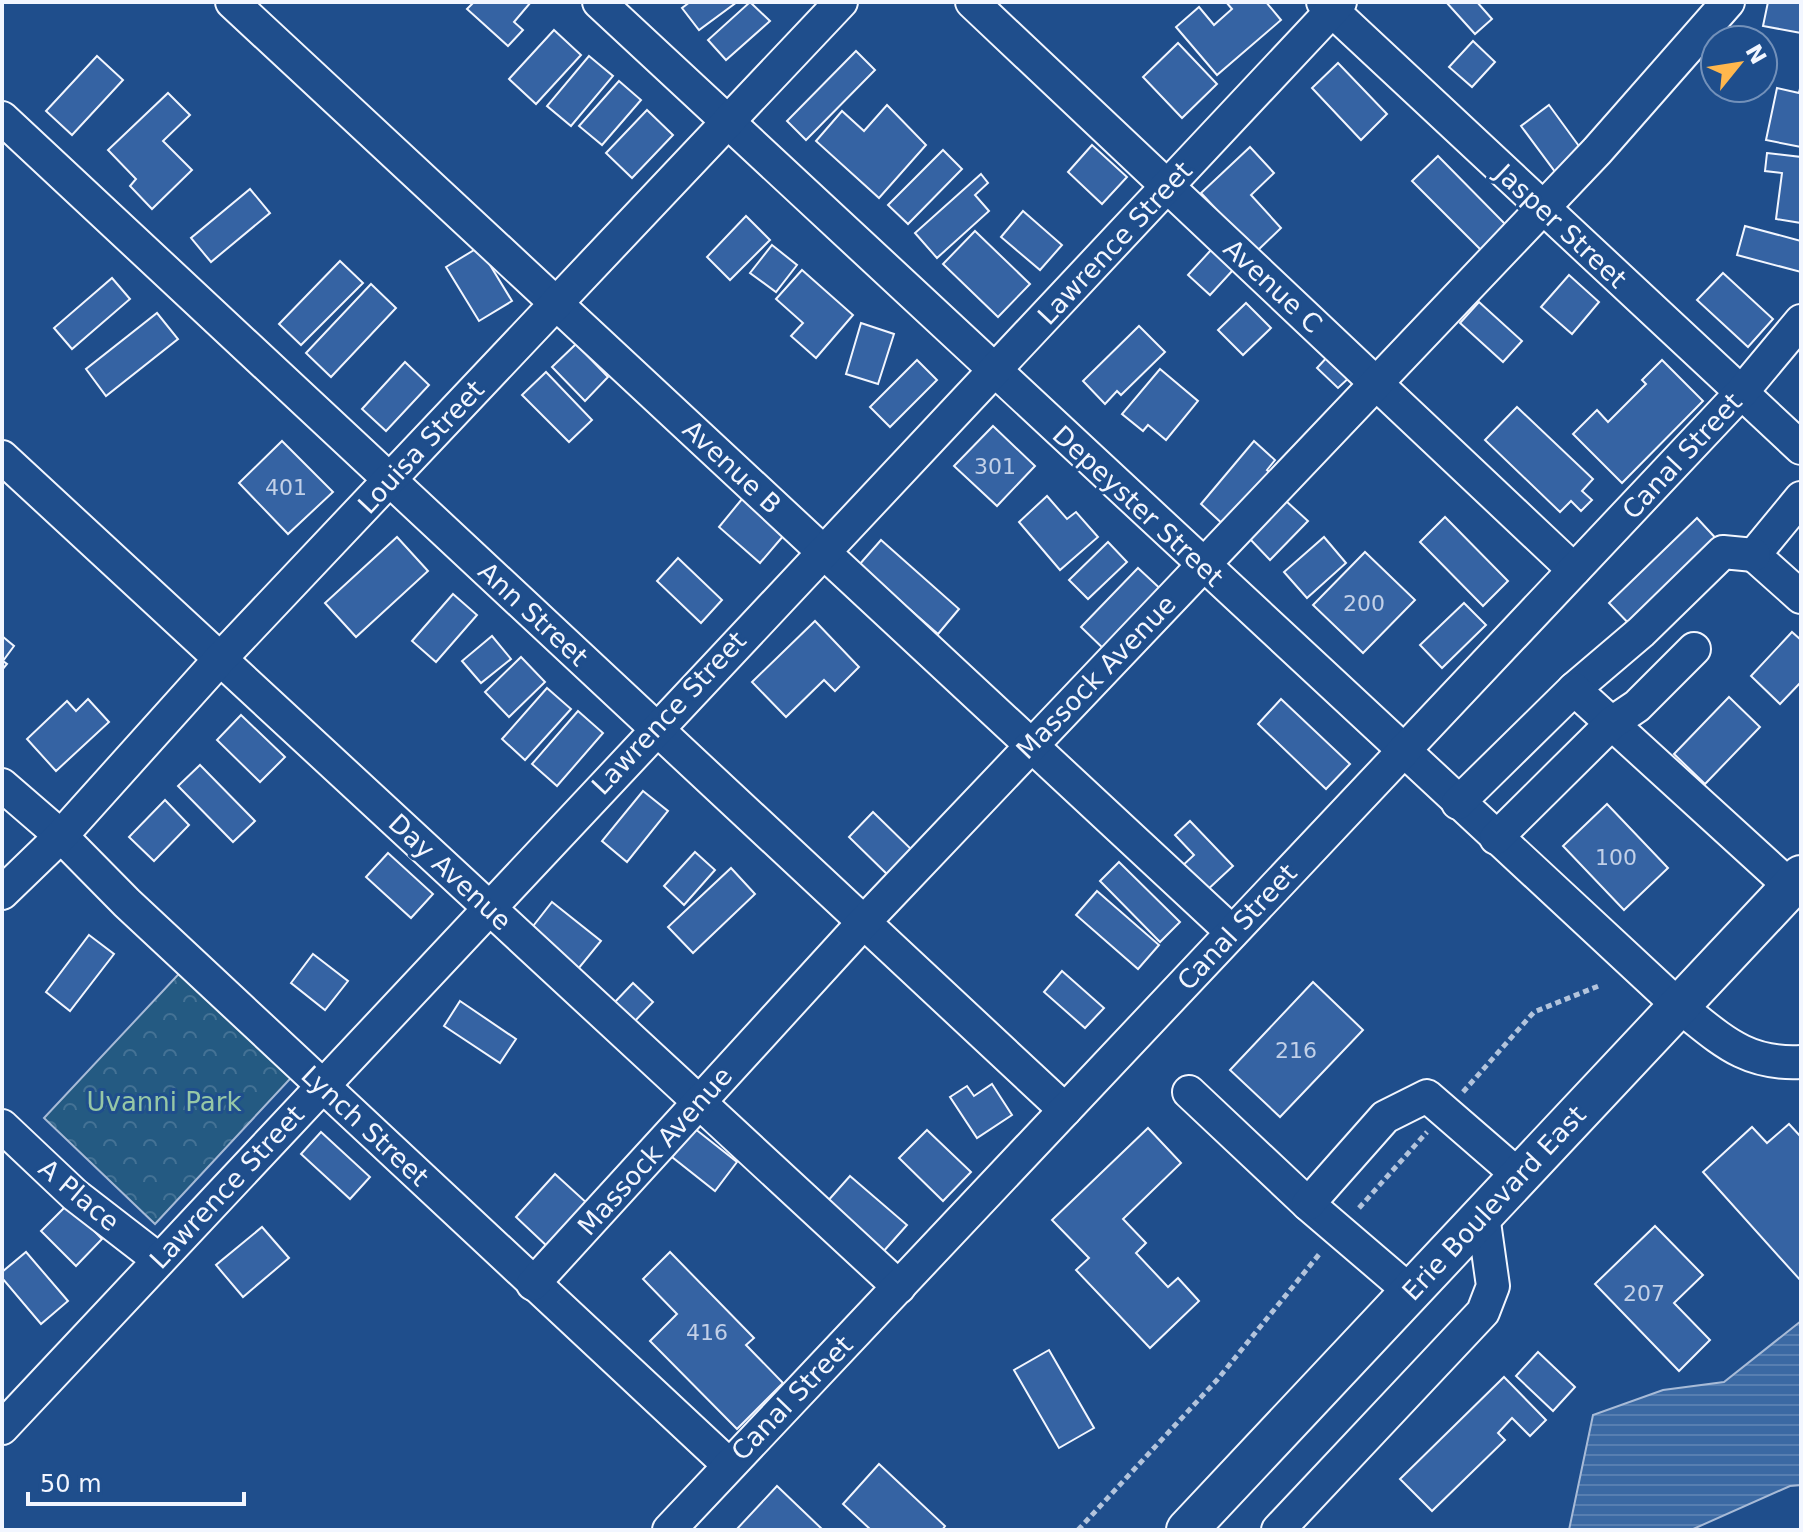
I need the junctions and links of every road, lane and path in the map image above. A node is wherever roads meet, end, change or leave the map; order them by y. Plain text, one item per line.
1 (232, 2) edge
2 (599, 2) edge
3 (841, 2) edge
4 (972, 2) edge
5 (1728, 2) edge
6 (1332, 5) edge
7 (2, 118) edge
8 (728, 122) junction
9 (1168, 188) junction
10 (1543, 209) junction
11 (557, 303) junction
12 (1801, 321) edge
13 (993, 371) junction
14 (1376, 381) junction
15 (1741, 393) junction
16 (1801, 448) edge
17 (2, 457) edge
18 (390, 479) junction
19 (1801, 498) edge
20 (822, 551) junction
21 (1754, 555) junction
22 (1202, 566) junction
23 (1574, 570) junction
24 (1801, 597) edge
25 (1694, 649) dead end
26 (221, 658) junction
27 (1574, 689) junction
28 (1612, 723) junction
29 (655, 728) junction
30 (1031, 745) junction
31 (1403, 752) junction
32 (2, 785) edge
33 (1458, 803) junction
34 (61, 836) junction
35 (1496, 838) junction
36 (1796, 881) edge
37 (2, 893) edge
38 (487, 907) junction
39 (863, 923) junction
40 (1232, 932) junction
41 (1680, 1007) junction
42 (1801, 1062) edge
43 (322, 1085) junction
44 (1189, 1092) dead end
45 (700, 1101) junction
46 (1065, 1110) junction
47 (2, 1126) edge
48 (1518, 1175) junction
49 (1308, 1204) junction
50 (1483, 1215) junction
51 (159, 1260) junction
52 (533, 1284) junction
53 (899, 1287) junction
54 (1412, 1293) junction
55 (2, 1428) edge
56 (729, 1465) junction
57 (669, 1530) edge
58 (1187, 1530) edge
59 (1278, 1530) edge

1 - 11 street, Avenue B
2 - 8 street, Depeyster Street
3 - 8 street, Louisa Street
4 - 9 street, Avenue C
5 - 10 street, Massock Avenue
6 - 9 street, Lawrence Street
6 - 10 street, Jasper Street
7 - 18 street, Ann Street
8 - 11 street, Louisa Street
8 - 13 street, Depeyster Street
9 - 13 street, Lawrence Street
9 - 14 street, Avenue C
10 - 14 street, Massock Avenue
10 - 15 street, Jasper Street
11 - 18 street, Louisa Street
11 - 20 street, Avenue B
12 - 15 street, Canal Street
13 - 20 street, Lawrence Street
13 - 22 street, Depeyster Street
14 - 22 street, Massock Avenue
14 - 23 street, Avenue C
15 - 16 street, Jasper Street
15 - 23 street, Canal Street
17 - 26 street, Day Avenue
18 - 26 street, Louisa Street
18 - 29 street, Ann Street
19 - 21 street
20 - 29 street, Lawrence Street
20 - 30 street, Avenue B
21 - 24 street
21 - 27 street
22 - 30 street, Massock Avenue
22 - 31 street, Depeyster Street
23 - 31 street, Canal Street
25 - 28 street
26 - 34 street, Louisa Street
26 - 38 street, Day Avenue
27 - 28 street
27 - 33 street
28 - 35 street
28 - 36 street
29 - 38 street, Lawrence Street
29 - 39 street, Ann Street
30 - 39 street, Massock Avenue
30 - 40 street, Avenue B
31 - 33 street, Depeyster Street
31 - 40 street, Canal Street
32 - 34 street, Lynch Street
33 - 35 street, Depeyster Street
34 - 37 street, Louisa Street
34 - 43 street, Lynch Street
35 - 41 street, Depeyster Street
36 - 41 main road, Erie Boulevard East
38 - 43 street, Lawrence Street
38 - 45 street, Day Avenue
39 - 45 street, Massock Avenue
39 - 46 street, Ann Street
40 - 46 street, Canal Street
41 - 42 street, Depeyster Street
41 - 48 main road, Erie Boulevard East
43 - 51 street, Lawrence Street
43 - 52 street, Lynch Street
44 - 49 street
45 - 52 street, Massock Avenue
45 - 53 street, Day Avenue
46 - 53 street, Canal Street
47 - 51 street, A Place
48 - 49 street
48 - 50 main road, Erie Boulevard East
49 - 54 street
50 - 54 main road, Erie Boulevard East
50 - 59 street
51 - 55 street, Lawrence Street
52 - 56 street, Lynch Street
53 - 56 street, Canal Street
54 - 58 main road, Erie Boulevard East
56 - 57 street, Canal Street

